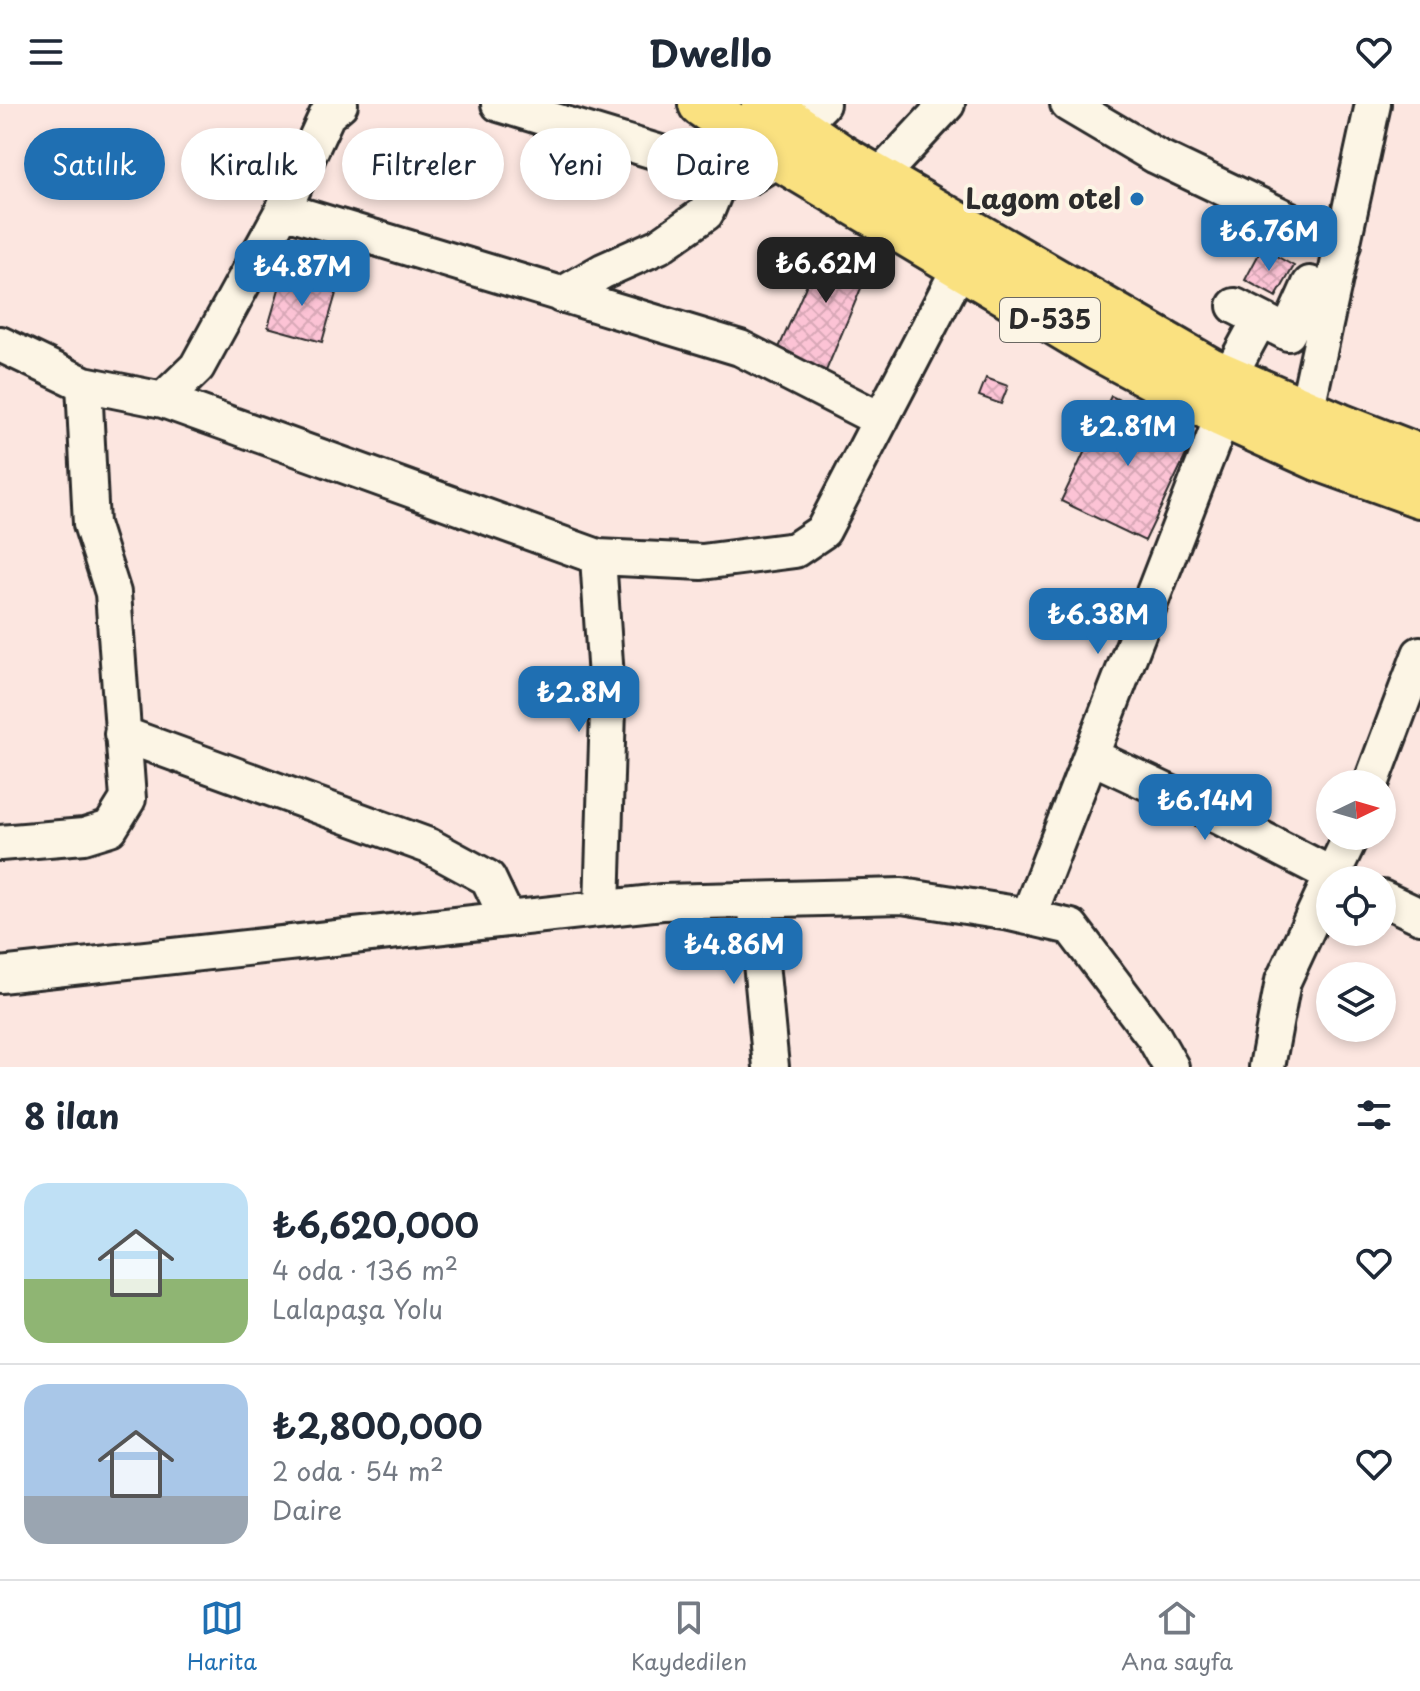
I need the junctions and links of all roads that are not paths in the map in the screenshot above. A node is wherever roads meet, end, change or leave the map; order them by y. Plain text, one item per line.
1 (340, 104) edge
2 (499, 104) edge
3 (701, 104) edge
4 (947, 104) edge
5 (1068, 104) edge
6 (1373, 104) edge
7 (791, 124) edge
8 (778, 140) edge
9 (647, 149) edge
10 (878, 178) junction
11 (711, 200) edge
12 (283, 210) junction
13 (1343, 245) junction
14 (960, 267) junction
15 (1310, 284) dead end
16 (561, 295) junction
17 (0, 344) edge
18 (84, 384) junction
19 (1226, 397) junction
20 (163, 400) junction
21 (1306, 412) junction
22 (881, 420) junction
23 (1420, 457) edge
24 (1420, 495) edge
25 (598, 557) junction
26 (1420, 654) edge
27 (122, 734) junction
28 (1091, 756) junction
29 (1376, 770) edge
30 (0, 843) edge
31 (1316, 869) edge
32 (755, 900) junction
33 (1396, 905) edge
34 (602, 908) junction
35 (1316, 915) edge
36 (1420, 916) edge
37 (1028, 917) junction
38 (507, 918) junction
39 (0, 975) edge
40 (771, 1067) edge
41 (1171, 1067) edge
42 (1267, 1067) edge

1 - 12 street
2 - 9 street
3 - 7 main road, D-535
4 - 10 street
5 - 13 street
6 - 13 street
7 - 8 street
7 - 10 main road, D-535
7 - 14 main road, D-535
10 - 19 main road, D-535
11 - 16 street
12 - 16 street
12 - 20 street
13 - 21 street
14 - 19 main road, D-535
14 - 22 street
15 - 19 street
16 - 22 street
17 - 18 street
18 - 20 street
18 - 27 street
19 - 21 main road, D-535
19 - 24 main road, D-535
19 - 28 street
20 - 25 street
21 - 23 main road, D-535
22 - 25 street
25 - 34 street
26 - 29 street
27 - 30 street
27 - 38 street
28 - 31 street
28 - 37 street
32 - 34 street
32 - 37 street
32 - 40 street
33 - 36 street
34 - 38 street
35 - 42 street
37 - 41 street
38 - 39 street

